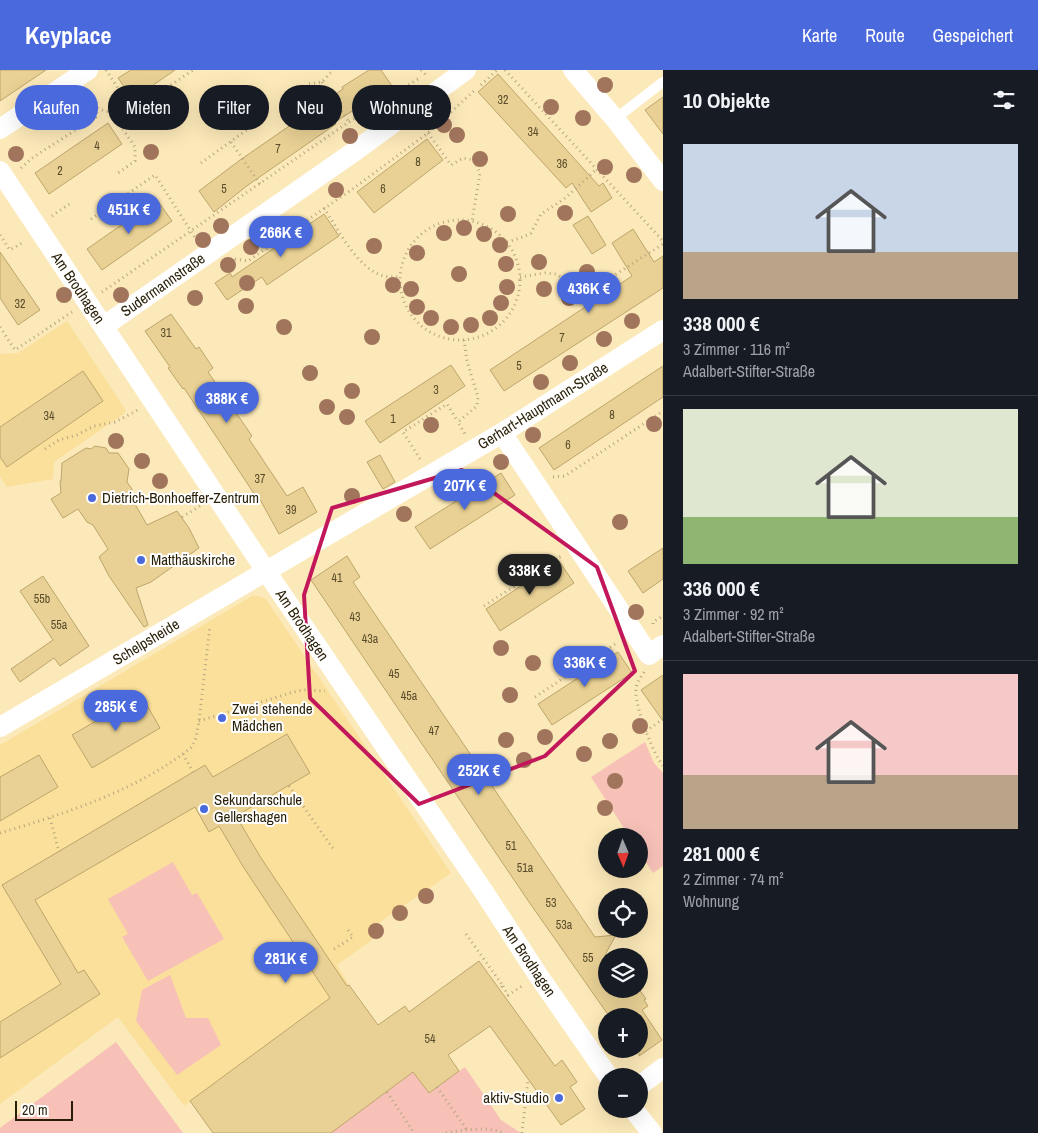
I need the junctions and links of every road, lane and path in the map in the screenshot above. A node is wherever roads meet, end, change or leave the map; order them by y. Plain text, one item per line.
1 (106, 70) edge
2 (193, 70) edge
3 (333, 70) edge
4 (466, 70) edge
5 (497, 70) edge
6 (505, 70) edge
7 (573, 70) edge
8 (84, 73) edge
9 (322, 82) junction
10 (663, 82) edge
11 (89, 85) edge
12 (308, 85) edge
13 (408, 85) edge
14 (435, 85) edge
15 (446, 85) edge
16 (98, 110) edge
17 (614, 119) junction
18 (352, 120) edge
19 (349, 122) junction
20 (0, 129) edge
21 (75, 130) edge
22 (247, 130) edge
23 (384, 130) edge
24 (428, 132) junction
25 (231, 142) junction
26 (201, 163) dead end
27 (597, 169) junction
28 (118, 173) dead end
29 (2, 175) edge
30 (663, 181) edge
31 (260, 184) junction
32 (72, 202) dead end
33 (324, 208) junction
34 (91, 219) dead end
35 (472, 221) junction
36 (39, 229) junction
37 (191, 232) junction
38 (0, 235) edge
39 (507, 242) junction
40 (663, 242) edge
41 (206, 255) junction
42 (400, 277) junction
43 (520, 277) junction
44 (88, 302) junction
45 (104, 326) junction
46 (0, 327) edge
47 (663, 330) edge
48 (464, 340) junction
49 (153, 399) junction
50 (663, 411) edge
51 (458, 422) junction
52 (502, 433) junction
53 (45, 450) dead end
54 (474, 450) junction
55 (430, 476) junction
56 (532, 480) junction
57 (576, 546) junction
58 (266, 571) junction
59 (213, 602) junction
60 (484, 606) dead end
61 (634, 632) junction
62 (656, 650) edge
63 (348, 692) junction
64 (535, 697) dead end
65 (663, 719) edge
66 (199, 721) junction
67 (0, 727) edge
68 (646, 731) junction
69 (183, 754) junction
70 (663, 766) edge
71 (193, 772) dead end
72 (289, 786) dead end
73 (50, 818) junction
74 (0, 833) edge
75 (334, 850) dead end
76 (59, 852) dead end
77 (346, 928) dead end
78 (466, 934) dead end
79 (334, 949) dead end
80 (538, 975) junction
81 (602, 1068) edge
82 (663, 1068) edge
83 (648, 1079) edge
84 (528, 1080) dead end
85 (437, 1087) dead end
86 (387, 1092) dead end
87 (640, 1118) edge
88 (467, 1130) junction
89 (414, 1133) edge
90 (446, 1133) edge
91 (504, 1133) edge
92 (522, 1133) edge
93 (652, 1133) edge

1 - 2 path
3 - 9 path
4 - 15 street, Sudermannstraße
5 - 24 path
6 - 27 path
7 - 17 street
8 - 11 path
8 - 20 street
9 - 12 path
9 - 19 path
10 - 17 lane
13 - 14 path
16 - 28 path
17 - 30 street
18 - 19 path
19 - 31 path
21 - 29 path
22 - 25 path
23 - 41 street, Sudermannstraße
24 - 33 path
24 - 35 path
25 - 26 path
25 - 31 path
27 - 39 path
27 - 40 path
29 - 36 street, Am Brodhagen
31 - 37 path
32 - 36 path
33 - 41 path
33 - 42 path
34 - 37 path
35 - 39 path
35 - 42 path
36 - 38 path
36 - 44 street, Am Brodhagen
37 - 41 path
37 - 44 path
39 - 43 path
40 - 43 path
41 - 45 street, Sudermannstraße
42 - 48 path
43 - 48 path
44 - 45 street, Am Brodhagen
44 - 46 path
45 - 49 street, Am Brodhagen
47 - 52 street, Gerhart-Hauptmann-Straße
48 - 51 path
49 - 53 path
49 - 58 street, Am Brodhagen
50 - 56 path
51 - 54 path
51 - 55 path
52 - 54 street, Gerhart-Hauptmann-Straße
52 - 56 street
54 - 55 street, Gerhart-Hauptmann-Straße
55 - 58 street, Gerhart-Hauptmann-Straße
56 - 57 street
57 - 60 path
57 - 61 street
58 - 59 street, Schelpsheide
58 - 63 street, Am Brodhagen
59 - 66 path
59 - 67 street, Schelpsheide
61 - 62 street
61 - 64 path
62 - 68 path
63 - 66 path
63 - 80 street, Am Brodhagen
65 - 68 path
66 - 69 path
68 - 70 path
69 - 71 path
69 - 73 path
72 - 75 path
73 - 74 path
73 - 76 path
77 - 79 path
78 - 80 path
80 - 81 street, Am Brodhagen
82 - 83 street
84 - 92 path
85 - 88 path
86 - 89 path
87 - 93 street
88 - 90 path
88 - 91 path

